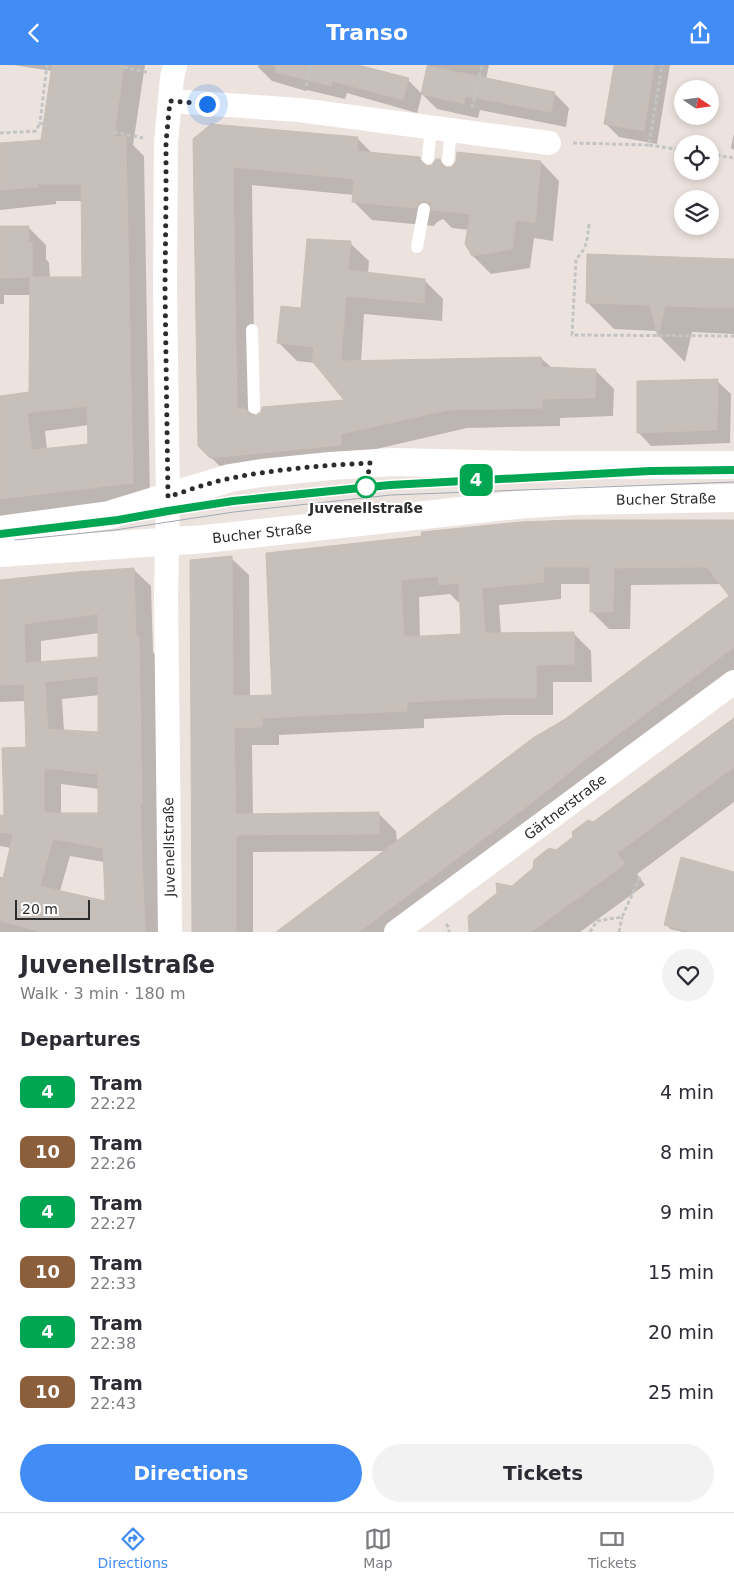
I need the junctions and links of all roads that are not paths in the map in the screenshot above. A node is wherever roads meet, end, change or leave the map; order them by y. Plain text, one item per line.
1 (175, 65) edge
2 (170, 101) junction
3 (449, 130) junction
4 (550, 143) road end
5 (428, 158) dead end
6 (448, 160) dead end
7 (424, 209) dead end
8 (417, 247) dead end
9 (252, 330) dead end
10 (254, 408) dead end
11 (734, 465) edge
12 (168, 497) junction
13 (734, 498) edge
14 (0, 530) edge
15 (166, 542) junction
16 (0, 553) edge
17 (734, 682) edge
18 (170, 932) edge
19 (396, 932) edge

1 - 2 street, Juvenellstraße
2 - 3 street
2 - 12 street, Juvenellstraße
3 - 4 street
3 - 5 lane
3 - 6 lane
7 - 8 lane
9 - 10 lane
11 - 12 main road
12 - 14 main road
12 - 15 street, Juvenellstraße
13 - 15 main road, Bucher Straße
15 - 16 main road, Bucher Straße
15 - 18 street, Juvenellstraße
17 - 19 street, Gärtnerstraße

